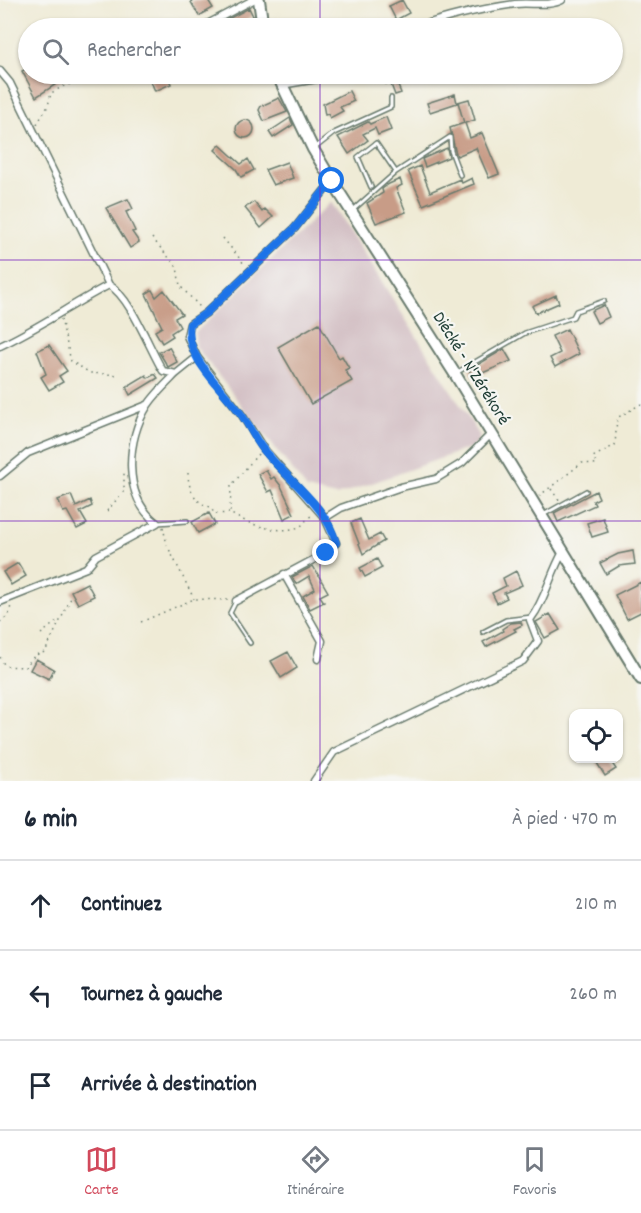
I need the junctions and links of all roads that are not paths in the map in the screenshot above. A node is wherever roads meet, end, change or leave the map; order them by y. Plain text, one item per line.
1 (253, 0) edge
2 (259, 0) edge
3 (562, 0) edge
4 (219, 18) edge
5 (262, 18) edge
6 (444, 18) edge
7 (0, 71) edge
8 (286, 84) edge
9 (280, 85) joint
10 (391, 98) dead end
11 (313, 149) junction
12 (396, 172) junction
13 (460, 175) dead end
14 (332, 181) junction
15 (371, 187) dead end
16 (352, 211) junction
17 (109, 285) junction
18 (604, 301) dead end
19 (0, 346) edge
20 (197, 357) junction
21 (176, 374) junction
22 (455, 374) junction
23 (147, 405) junction
24 (491, 434) junction
25 (0, 476) edge
26 (586, 491) dead end
27 (322, 515) junction
28 (542, 516) junction
29 (187, 521) dead end
30 (158, 523) junction
31 (563, 551) junction
32 (284, 574) junction
33 (236, 601) joint
34 (0, 602) edge
35 (532, 617) junction
36 (483, 632) dead end
37 (250, 643) dead end
38 (318, 659) dead end
39 (641, 678) edge
40 (314, 781) edge

1 - 4 street
2 - 5 highway
3 - 6 street
7 - 17 street
8 - 9 street
9 - 11 highway, Diécké - N'Zérékoré
10 - 11 lane
11 - 14 highway, Diécké - N'Zérékoré
12 - 13 lane
12 - 15 lane
12 - 16 lane
14 - 16 highway, Diécké - N'Zérékoré
14 - 20 street
16 - 22 highway, Diécké - N'Zérékoré
17 - 19 street
17 - 21 street
18 - 22 lane
20 - 21 street
20 - 27 street
21 - 23 street
22 - 24 highway, Diécké - N'Zérékoré
23 - 25 street
23 - 30 street
24 - 27 street
24 - 28 highway, Diécké - N'Zérékoré
26 - 28 lane
27 - 32 street
28 - 31 highway, Diécké - N'Zérékoré
29 - 30 lane
30 - 34 street
31 - 35 street
31 - 39 highway, Diécké - N'Zérékoré
32 - 33 street
32 - 38 street
33 - 37 lane
35 - 36 lane
35 - 40 street

